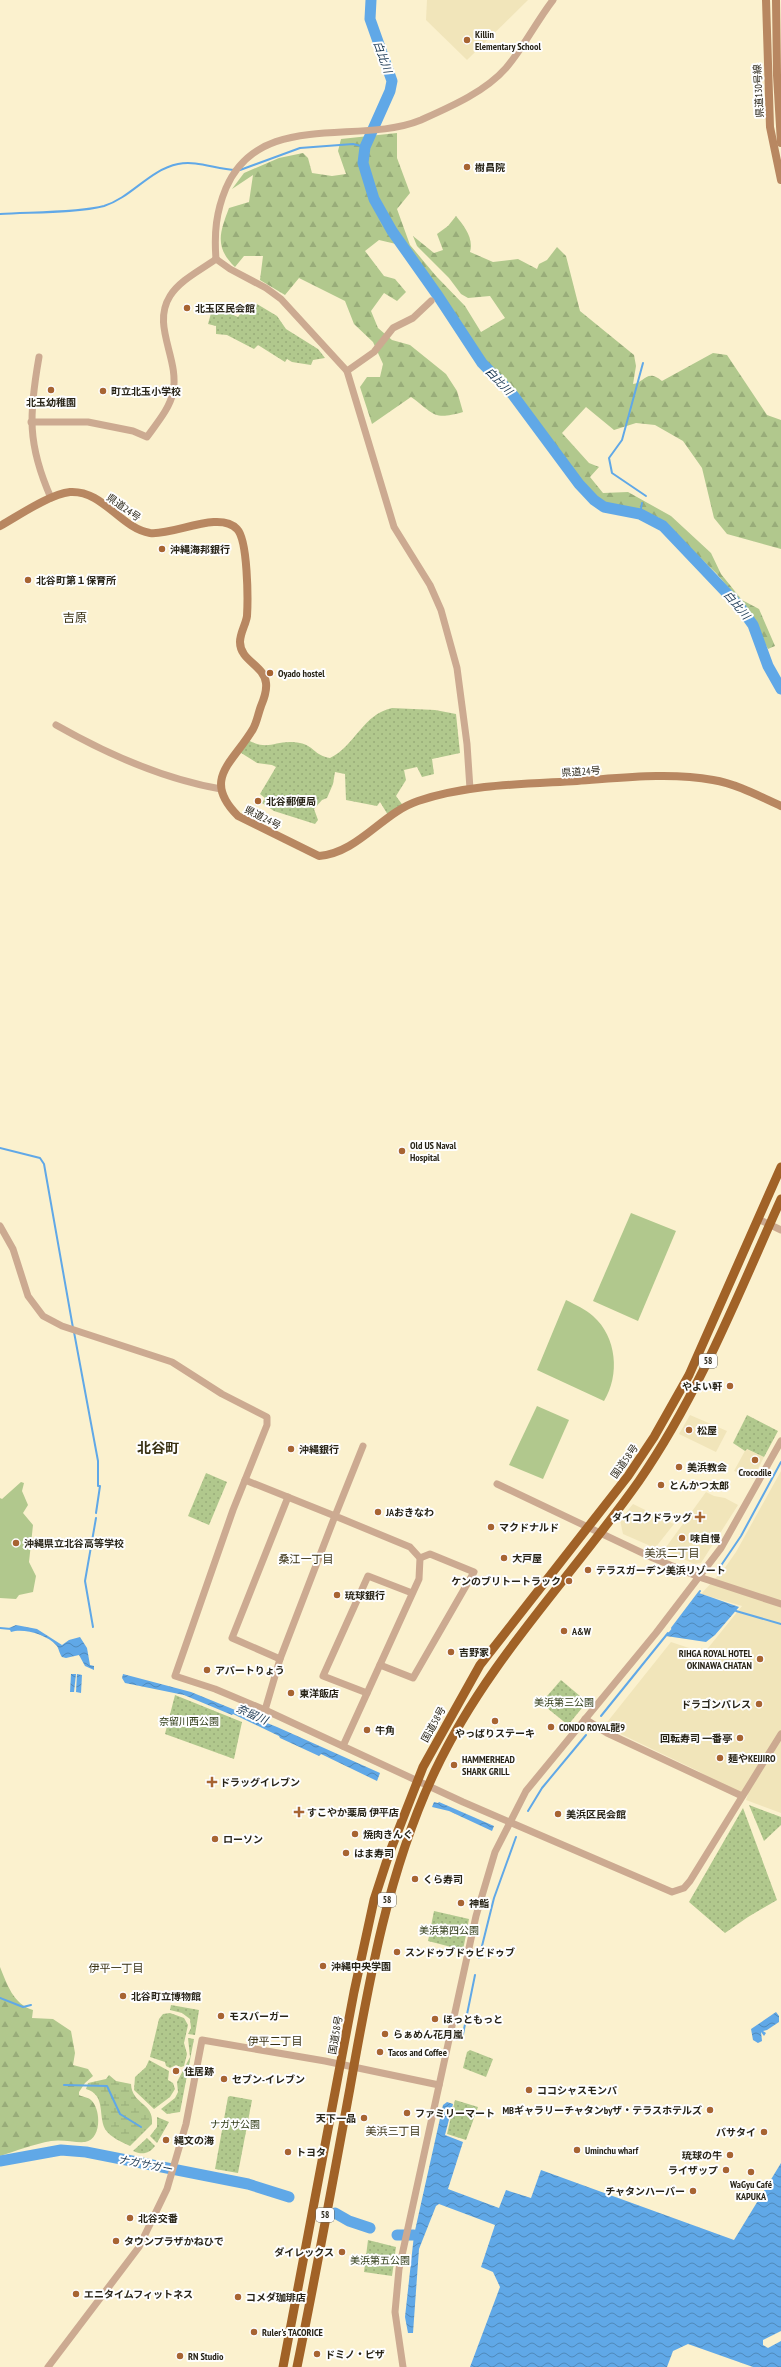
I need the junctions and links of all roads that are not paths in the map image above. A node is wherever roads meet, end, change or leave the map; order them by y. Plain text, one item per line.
1 (552, 0) edge
2 (766, 0) edge
3 (776, 0) edge
4 (781, 143) edge
5 (781, 180) edge
6 (216, 259) junction
7 (431, 301) dead end
8 (39, 357) dead end
9 (347, 371) junction
10 (31, 422) junction
11 (51, 498) junction
12 (0, 526) edge
13 (56, 725) dead end
14 (221, 789) junction
15 (470, 789) junction
16 (781, 806) edge
17 (781, 1167) edge
18 (781, 1199) edge
19 (758, 1219) junction
20 (769, 1224) junction
21 (0, 1226) edge
22 (781, 1230) edge
23 (781, 1441) edge
24 (363, 1446) dead end
25 (245, 1480) junction
26 (497, 1484) dead end
27 (288, 1497) junction
28 (335, 1516) junction
29 (588, 1527) junction
30 (599, 1533) junction
31 (420, 1558) junction
32 (699, 1577) junction
33 (412, 1593) junction
34 (781, 1604) edge
35 (280, 1659) junction
36 (380, 1665) junction
37 (367, 1693) junction
38 (265, 1710) junction
39 (585, 1719) junction
40 (781, 1734) edge
41 (343, 1746) junction
42 (417, 1780) junction
43 (428, 1786) junction
44 (742, 1796) junction
45 (510, 1821) junction
46 (341, 2065) junction
47 (353, 2067) junction
48 (439, 2085) junction
49 (48, 2367) edge
50 (283, 2367) edge
51 (297, 2367) edge
52 (403, 2367) edge

1 - 6 street
2 - 5 main road, 県道130号線
3 - 4 main road, 県道130号線
6 - 9 street
6 - 10 street
7 - 9 street
8 - 10 street
9 - 15 street
10 - 11 street
11 - 12 main road, 県道24号
11 - 14 main road, 県道24号
13 - 14 street
14 - 15 main road, 県道24号
15 - 16 main road, 県道24号
17 - 19 highway, 国道58号 / 58
18 - 20 highway, 58
19 - 20 street
19 - 29 highway, 国道58号 / 58
20 - 22 street
20 - 30 highway, 58
21 - 25 street
23 - 32 street
24 - 28 street
25 - 27 street
25 - 38 street
26 - 29 street
27 - 28 street
27 - 35 street
28 - 31 street
28 - 35 street
29 - 30 street
29 - 42 highway, 国道58号 / 58
30 - 32 street
30 - 43 highway, 58
31 - 33 street
31 - 36 street
32 - 34 street
32 - 39 street
33 - 36 street
33 - 37 street
35 - 38 street
36 - 37 street
37 - 41 street
38 - 41 street
39 - 44 street
39 - 45 street
40 - 44 street
41 - 42 street
42 - 43 street
42 - 46 highway, 国道58号 / 58
43 - 45 street
43 - 47 highway, 58
44 - 45 street
45 - 48 street
46 - 47 street
46 - 49 street
46 - 50 highway, 国道58号 / 58
47 - 48 street
47 - 51 highway, 58
48 - 52 street

